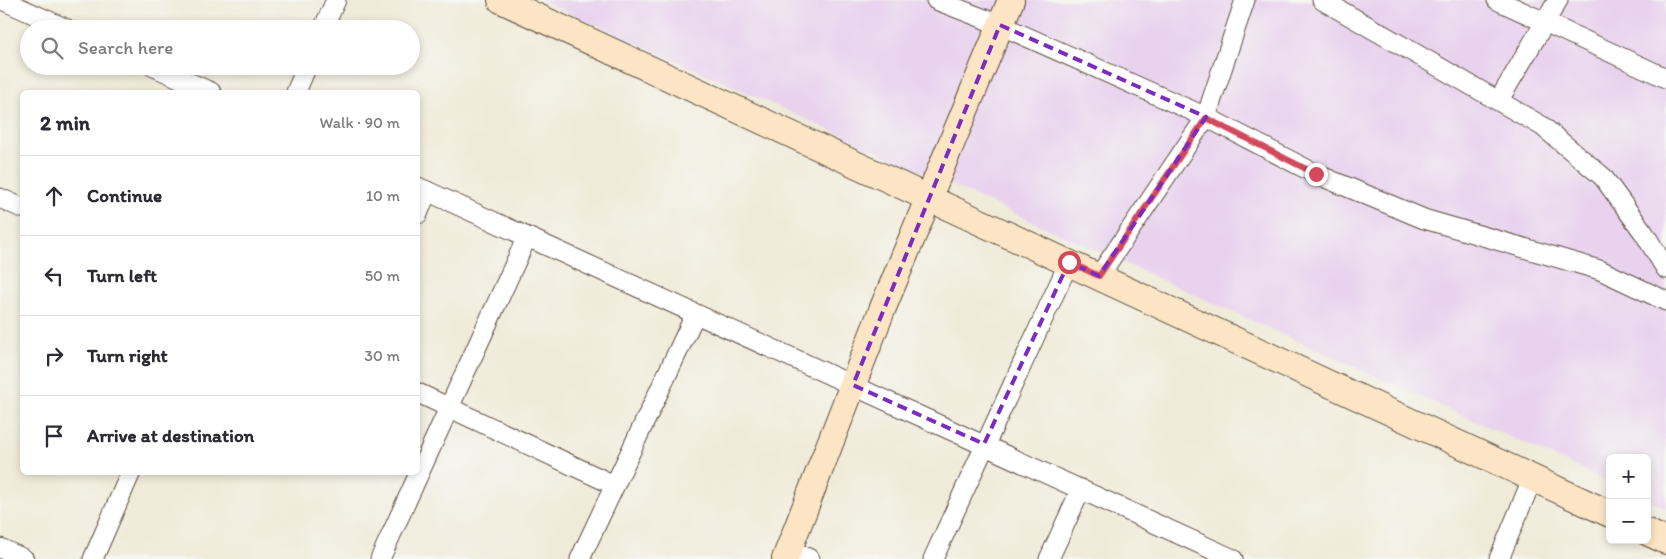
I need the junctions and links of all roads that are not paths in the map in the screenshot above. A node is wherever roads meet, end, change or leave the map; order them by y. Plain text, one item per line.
1 (2, 0) edge
2 (336, 0) edge
3 (501, 0) edge
4 (936, 0) edge
5 (1011, 0) edge
6 (1245, 0) edge
7 (1322, 0) edge
8 (1497, 0) edge
9 (1558, 0) edge
10 (47, 20) edge
11 (327, 20) edge
12 (1545, 23) junction
13 (1000, 25) junction
14 (172, 75) edge
15 (303, 75) edge
16 (1666, 78) edge
17 (206, 90) edge
18 (297, 90) edge
19 (1499, 100) junction
20 (1206, 118) junction
21 (422, 189) edge
22 (929, 197) junction
23 (0, 198) edge
24 (420, 202) edge
25 (20, 207) edge
26 (527, 236) junction
27 (1069, 262) junction
28 (1666, 269) edge
29 (1099, 276) junction
30 (1666, 301) edge
31 (695, 315) junction
32 (853, 385) junction
33 (420, 394) edge
34 (450, 409) junction
35 (984, 444) junction
36 (420, 473) edge
37 (130, 475) edge
38 (419, 475) edge
39 (1534, 478) junction
40 (614, 485) junction
41 (1081, 489) junction
42 (1606, 512) edge
43 (1651, 534) edge
44 (1666, 540) edge
45 (0, 548) edge
46 (795, 556) edge
47 (24, 559) edge
48 (93, 559) edge
49 (380, 559) edge
50 (580, 559) edge
51 (933, 559) edge
52 (1049, 559) edge
53 (1233, 559) edge
54 (1498, 559) edge

1 - 10 street
2 - 11 street
3 - 22 street
4 - 13 street
5 - 13 street
6 - 20 street
7 - 19 street
8 - 12 street
9 - 12 street
12 - 16 street
12 - 19 street
13 - 20 street
13 - 22 street
14 - 17 street
15 - 18 street
19 - 28 street
20 - 29 street
20 - 30 street
21 - 24 street
21 - 26 street
22 - 27 street
22 - 32 street
23 - 25 street
26 - 31 street
26 - 34 street
27 - 29 street
27 - 35 street
29 - 39 street
31 - 32 street
31 - 40 street
32 - 35 street
32 - 46 street
33 - 34 street
34 - 36 street
34 - 40 street
35 - 41 street
35 - 51 street
37 - 48 street
38 - 49 street
39 - 42 street
39 - 54 street
40 - 50 street
41 - 52 street
41 - 53 street
43 - 44 street
45 - 47 street

